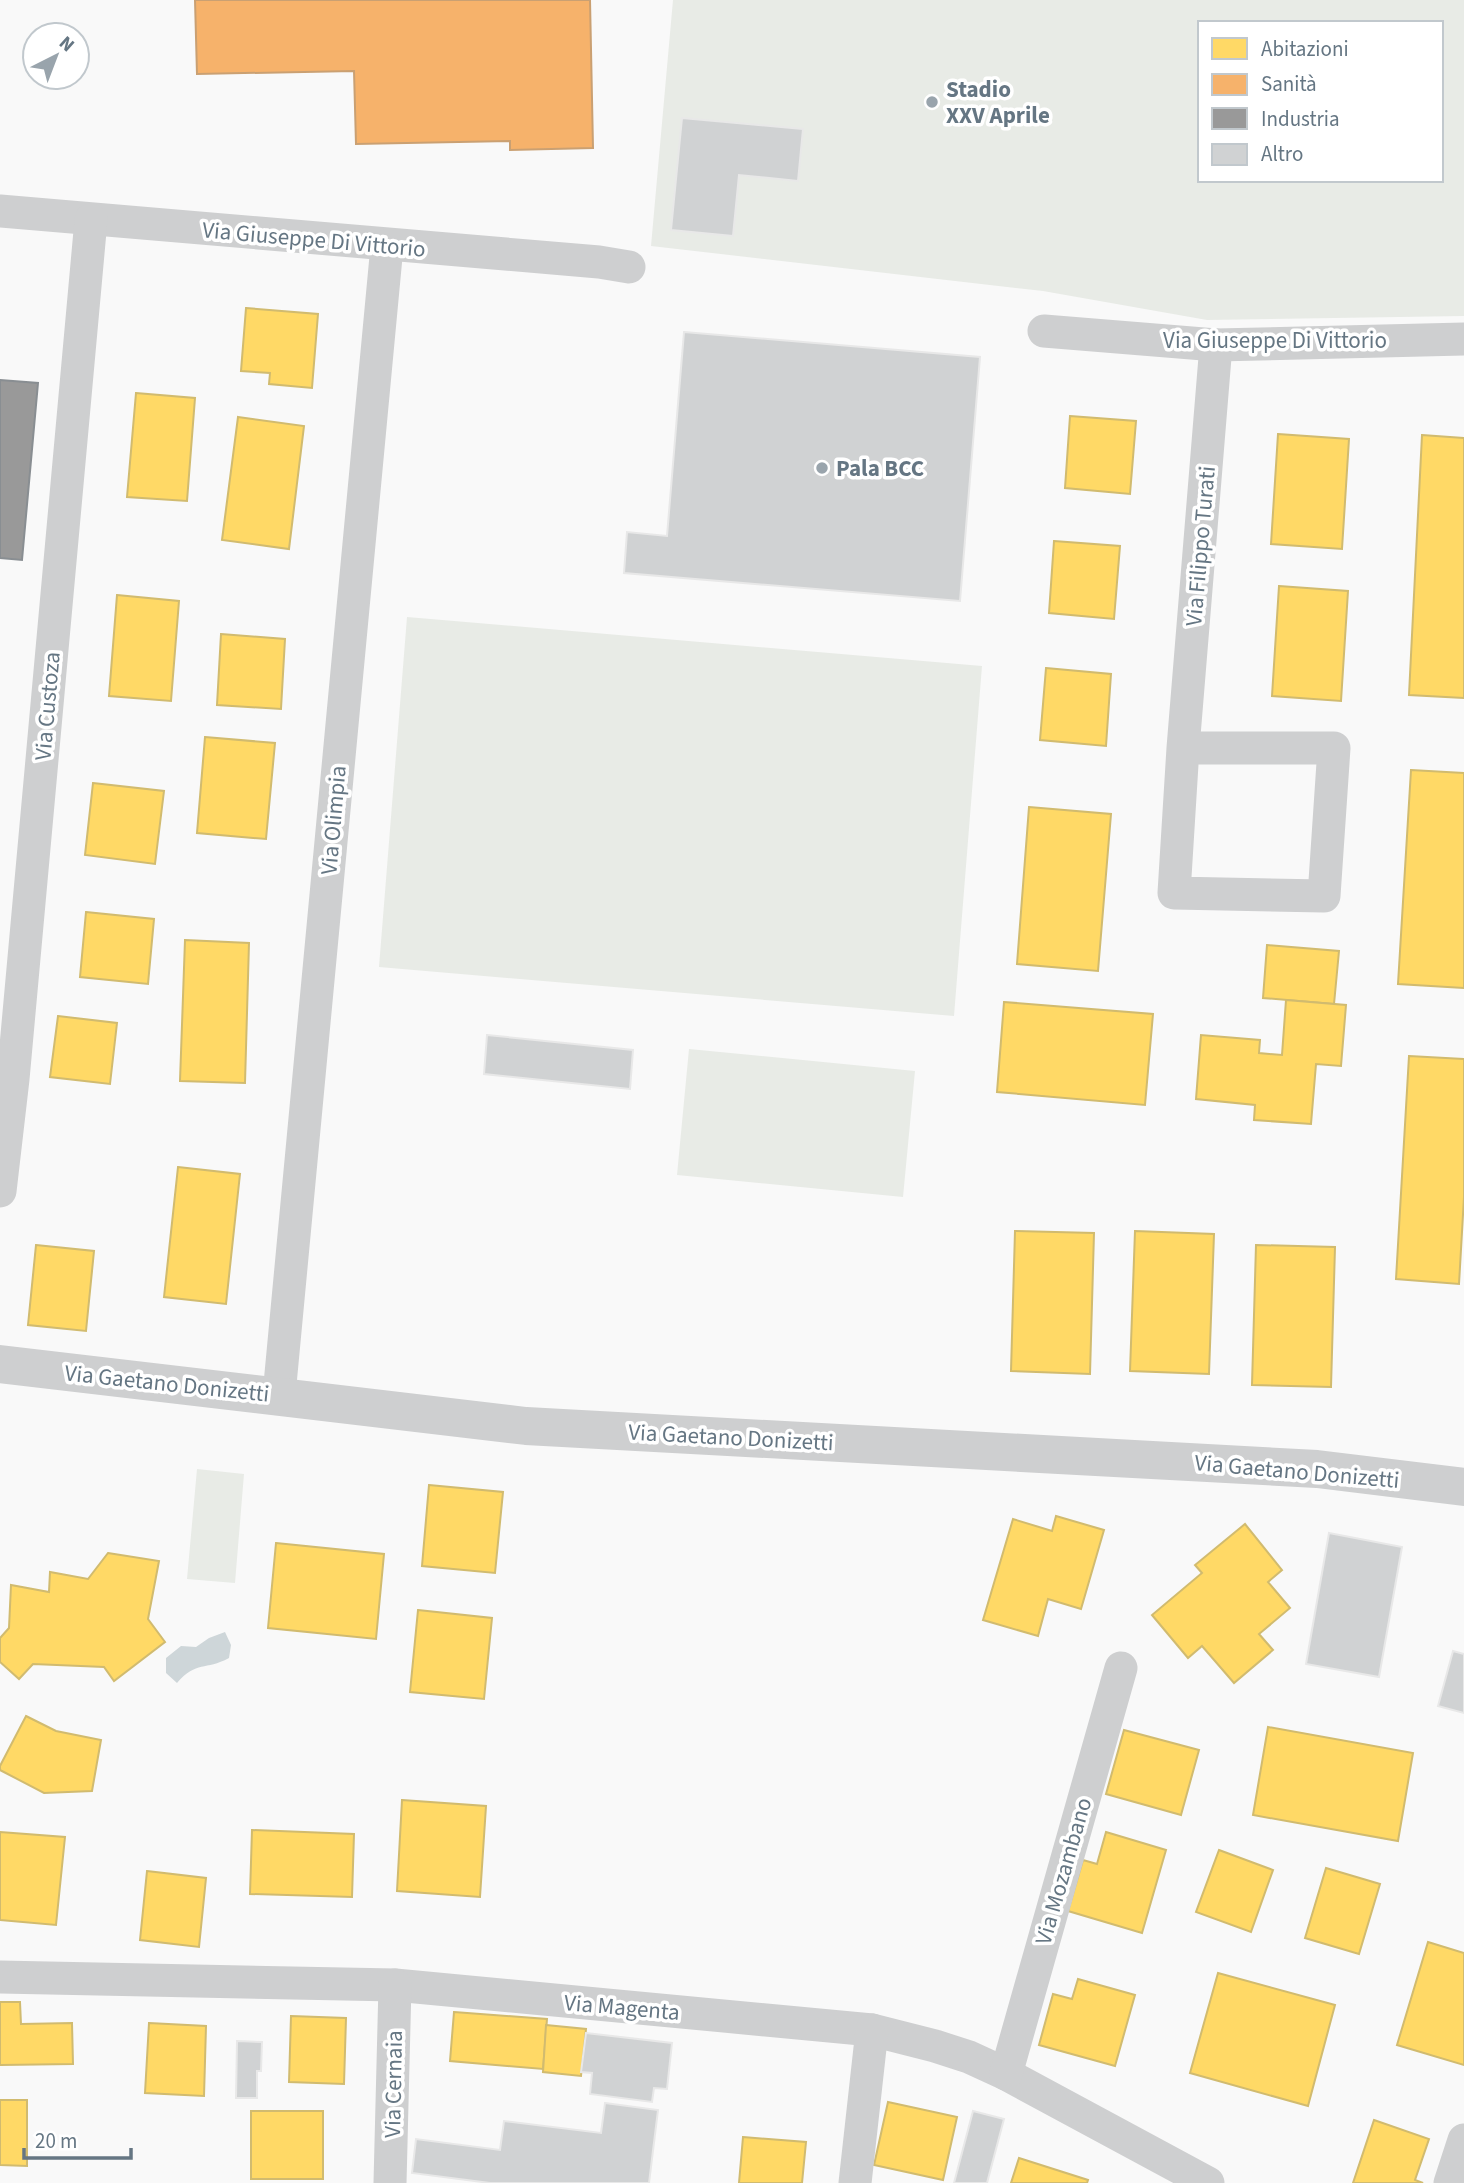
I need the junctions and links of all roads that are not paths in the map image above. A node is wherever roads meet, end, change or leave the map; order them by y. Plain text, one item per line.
1 (0, 211) edge
2 (91, 220) junction
3 (387, 246) junction
4 (629, 267) dead end
5 (1044, 331) dead end
6 (1464, 339) edge
7 (1216, 345) junction
8 (1183, 748) junction
9 (6, 1078) edge
10 (0, 1191) edge
11 (0, 1364) edge
12 (279, 1395) junction
13 (1464, 1487) edge
14 (1121, 1668) dead end
15 (0, 1977) edge
16 (395, 1985) junction
17 (872, 2030) junction
18 (1006, 2074) junction
19 (1464, 2140) edge
20 (390, 2183) edge
21 (855, 2183) edge
22 (1208, 2183) edge
23 (1450, 2183) edge

1 - 2 street, Via Giuseppe Di Vittorio
2 - 3 street, Via Giuseppe Di Vittorio
2 - 9 street, Via Custoza
3 - 4 street, Via Giuseppe Di Vittorio
3 - 12 street, Via Olimpia
5 - 7 street, Via Giuseppe Di Vittorio
6 - 7 street, Via Giuseppe Di Vittorio
7 - 8 street, Via Filippo Turati
8 - 8 street, Via Filippo Turati
9 - 10 street, Via Custoza
11 - 12 street, Via Gaetano Donizetti
12 - 13 street, Via Gaetano Donizetti
14 - 18 street, Via Mozambano
15 - 16 street, Via Magenta
16 - 17 street, Via Magenta
16 - 20 street, Via Cernaia
17 - 18 street, Via Magenta
17 - 21 street
18 - 22 street, Via Magenta
19 - 23 street

